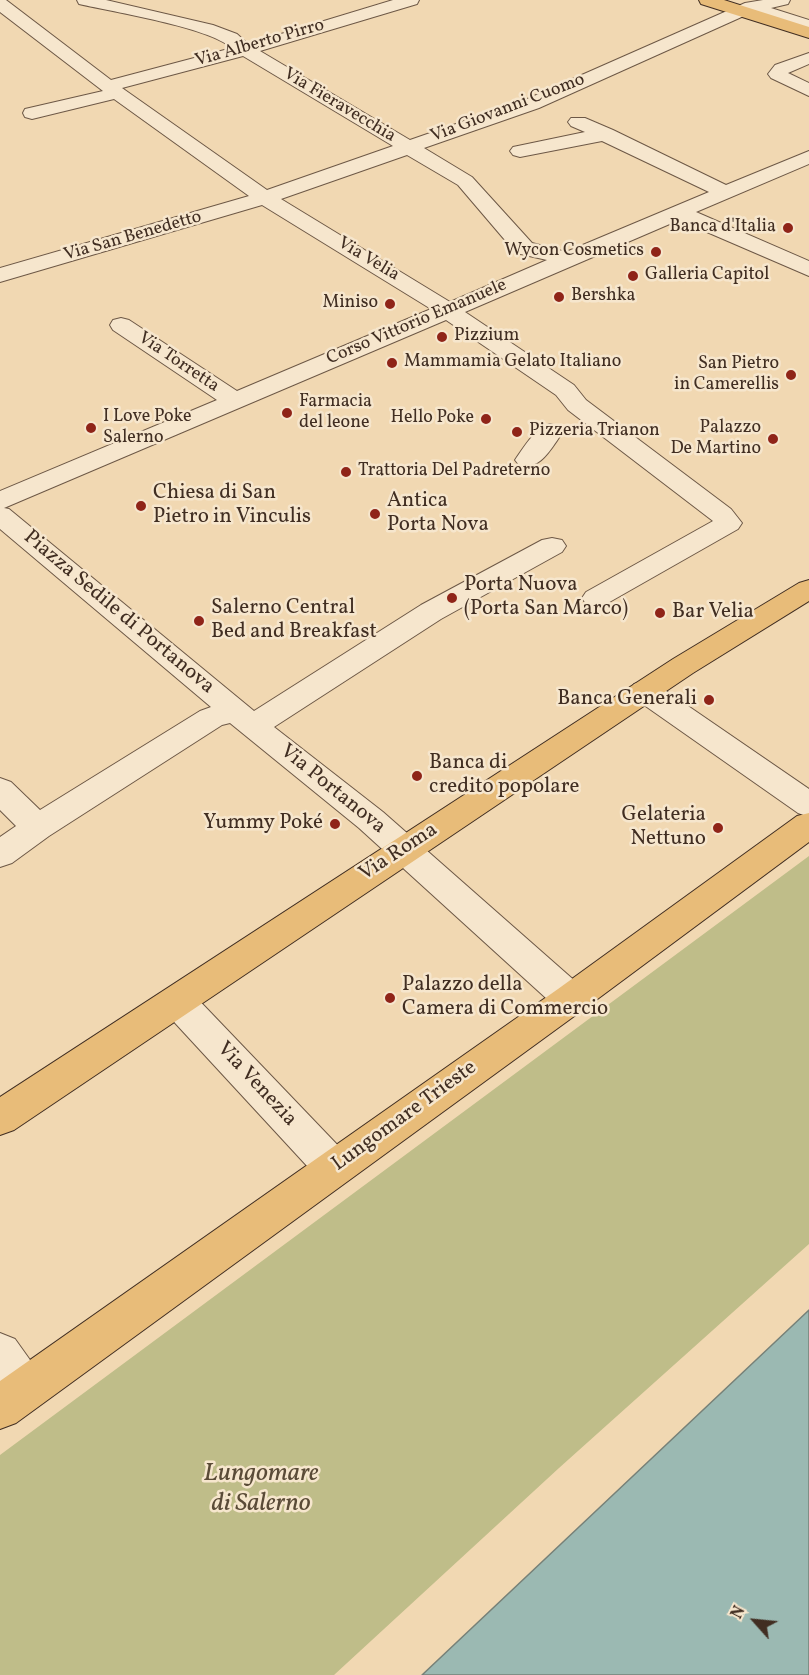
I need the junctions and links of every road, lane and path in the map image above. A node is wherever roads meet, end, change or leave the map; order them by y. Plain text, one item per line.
1 (85, 0) edge
2 (411, 0) edge
3 (707, 0) edge
4 (780, 1) edge
5 (0, 4) edge
6 (741, 6) edge
7 (809, 26) edge
8 (809, 33) edge
9 (245, 50) junction
10 (809, 57) edge
11 (112, 89) junction
12 (809, 90) edge
13 (32, 113) dead end
14 (578, 122) dead end
15 (606, 134) junction
16 (407, 147) junction
17 (520, 151) dead end
18 (809, 157) edge
19 (724, 192) junction
20 (265, 198) junction
21 (680, 213) junction
22 (567, 259) junction
23 (809, 269) edge
24 (0, 275) edge
25 (447, 310) junction
26 (121, 325) dead end
27 (234, 400) junction
28 (566, 416) junction
29 (528, 460) dead end
30 (8, 497) edge
31 (552, 546) dead end
32 (807, 594) edge
33 (596, 598) dead end
34 (645, 691) junction
35 (244, 718) junction
36 (0, 790) edge
37 (809, 805) edge
38 (809, 825) edge
39 (37, 827) junction
40 (403, 850) junction
41 (0, 854) edge
42 (571, 999) junction
43 (177, 1001) junction
44 (0, 1118) edge
45 (334, 1168) junction
46 (0, 1354) edge
47 (13, 1398) edge

1 - 9 street, Via Fieravecchia
2 - 9 street, Via Alberto Pirro
3 - 6 main road
4 - 6 street, Via Giovanni Cuomo
5 - 11 street, Via Velia
6 - 7 street
6 - 8 main road
6 - 16 street, Via Giovanni Cuomo
9 - 11 street, Via Alberto Pirro
9 - 16 street, Via Fieravecchia
10 - 12 street
11 - 13 street, Via Alberto Pirro
11 - 20 street, Via Velia
14 - 15 street
15 - 17 street
15 - 19 street
16 - 20 street, Via Giovanni Cuomo
16 - 22 street, Via Fieravecchia
18 - 19 street, Corso Vittorio Emanuele
19 - 21 street, Corso Vittorio Emanuele
20 - 24 street, Via San Benedetto
20 - 25 street, Via Velia
21 - 22 street, Corso Vittorio Emanuele
21 - 23 street
22 - 25 street, Corso Vittorio Emanuele
25 - 27 street, Corso Vittorio Emanuele
25 - 28 street, Via Velia
26 - 27 street, Via Torretta
27 - 30 street, Corso Vittorio Emanuele
28 - 29 street
28 - 33 street, Via Velia
30 - 35 street, Piazza Sedile di Portanova
31 - 35 street
32 - 34 main road, Via Roma
34 - 37 street
34 - 40 main road, Via Roma
35 - 39 street
35 - 40 street, Via Portanova
36 - 39 street
38 - 42 main road, Lungomare Trieste
39 - 41 street
40 - 42 street, Via Portanova
40 - 43 main road, Via Roma
42 - 45 main road, Lungomare Trieste
43 - 44 main road, Via Roma
43 - 45 street, Via Venezia
45 - 47 main road, Lungomare Trieste
46 - 47 street

